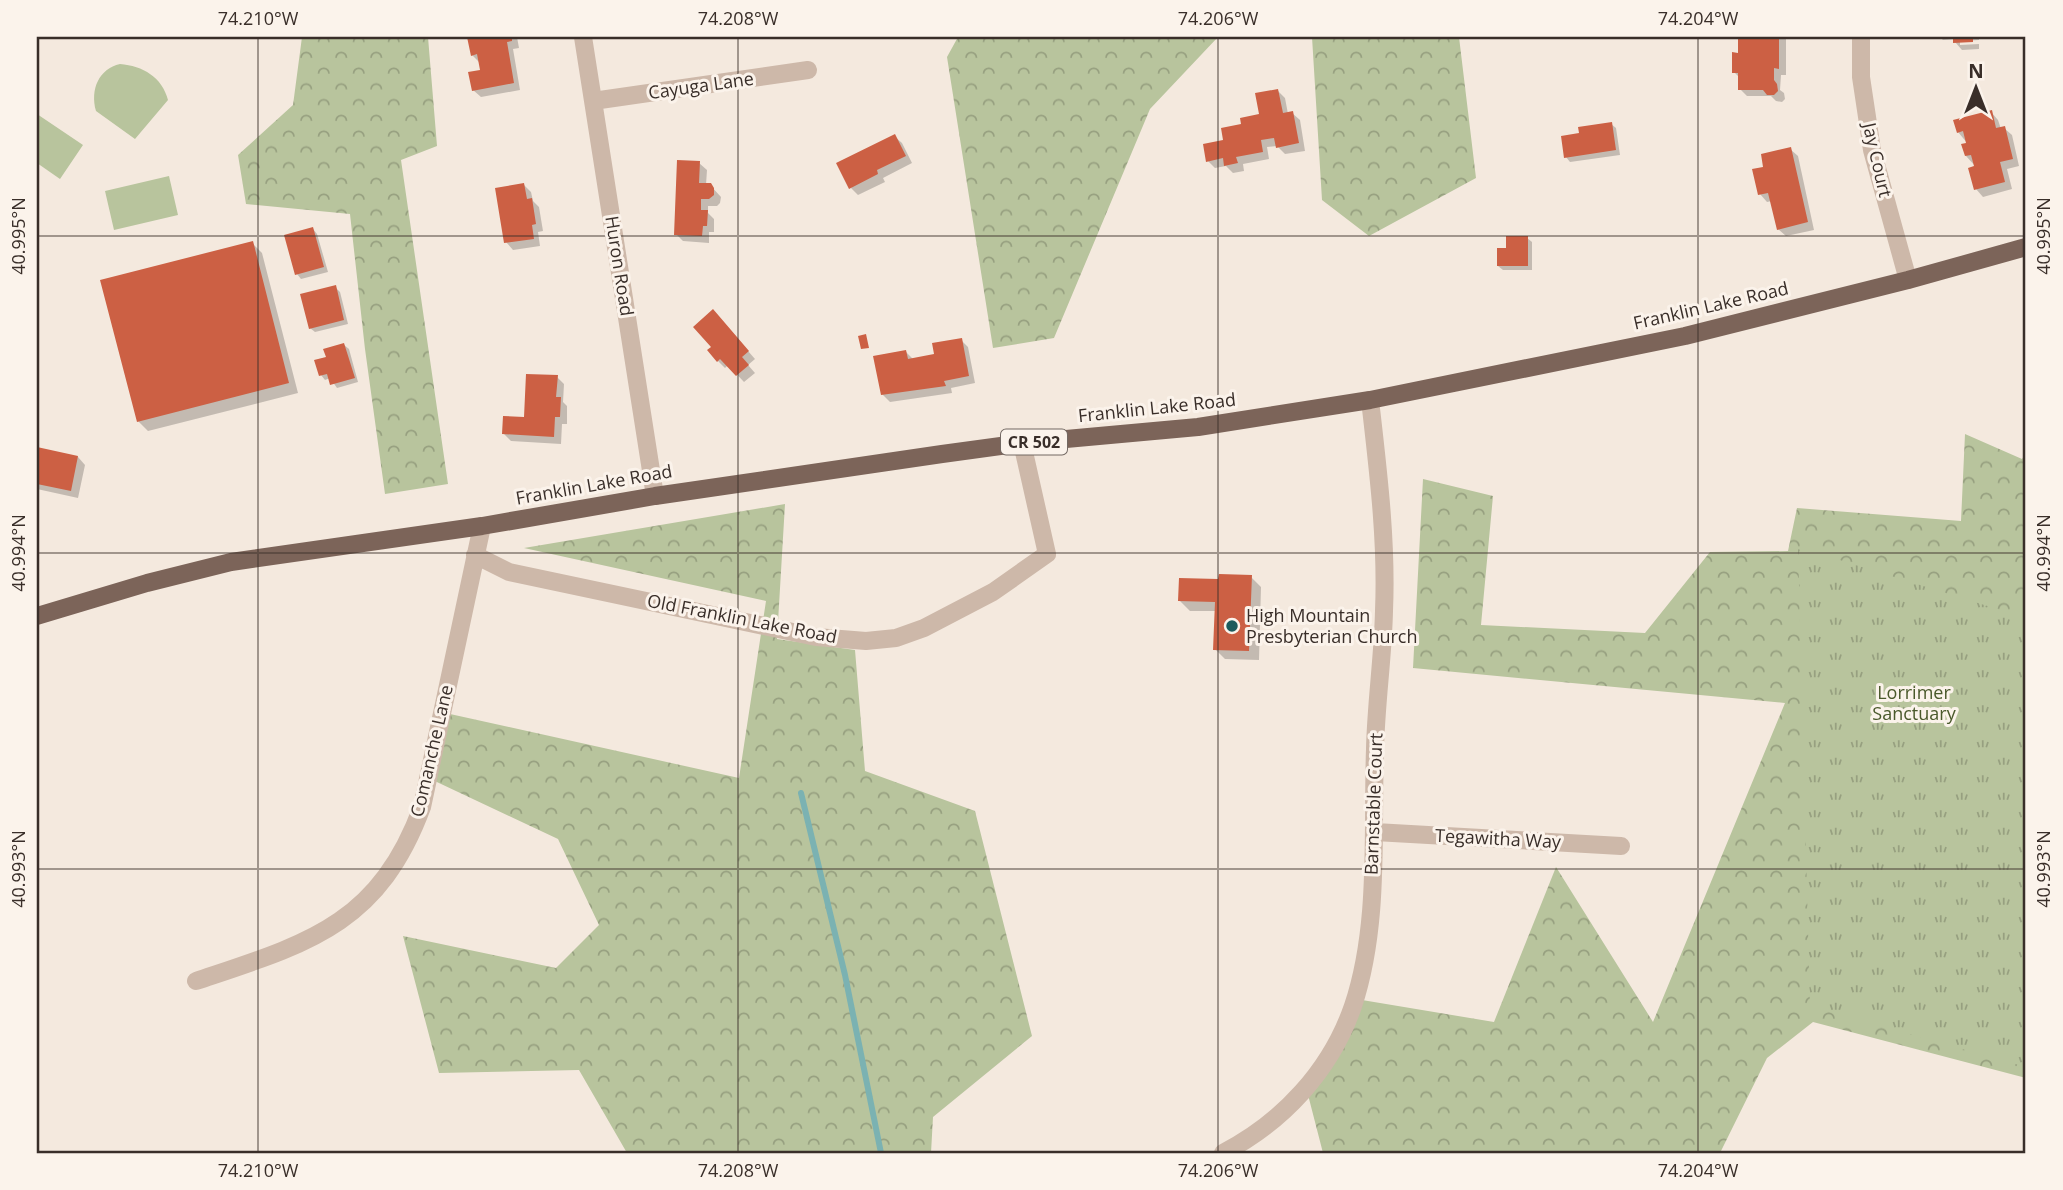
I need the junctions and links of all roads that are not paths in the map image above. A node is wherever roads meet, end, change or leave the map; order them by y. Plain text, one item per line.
1 (583, 37) edge
2 (1861, 37) edge
3 (808, 70) dead end
4 (593, 101) junction
5 (2026, 247) edge
6 (1909, 280) junction
7 (1370, 401) junction
8 (1022, 443) junction
9 (655, 496) junction
10 (482, 526) junction
11 (475, 555) junction
12 (37, 615) edge
13 (1375, 832) junction
14 (1621, 846) dead end
15 (196, 981) dead end
16 (1223, 1153) edge

1 - 4 street, Huron Road
2 - 6 street, Jay Court
3 - 4 street, Cayuga Lane
4 - 9 street, Huron Road
5 - 6 main road, Franklin Lake Road / CR 502
6 - 7 main road, Franklin Lake Road / CR 502
7 - 8 main road, Franklin Lake Road / CR 502
7 - 13 street, Barnstable Court
8 - 9 main road, Franklin Lake Road / CR 502
8 - 11 street, Old Franklin Lake Road
9 - 10 main road, Franklin Lake Road / CR 502
10 - 11 street, Comanche Lane
10 - 12 main road, Franklin Lake Road / CR 502
11 - 15 street, Comanche Lane
13 - 14 street, Tegawitha Way
13 - 16 street, Barnstable Court

